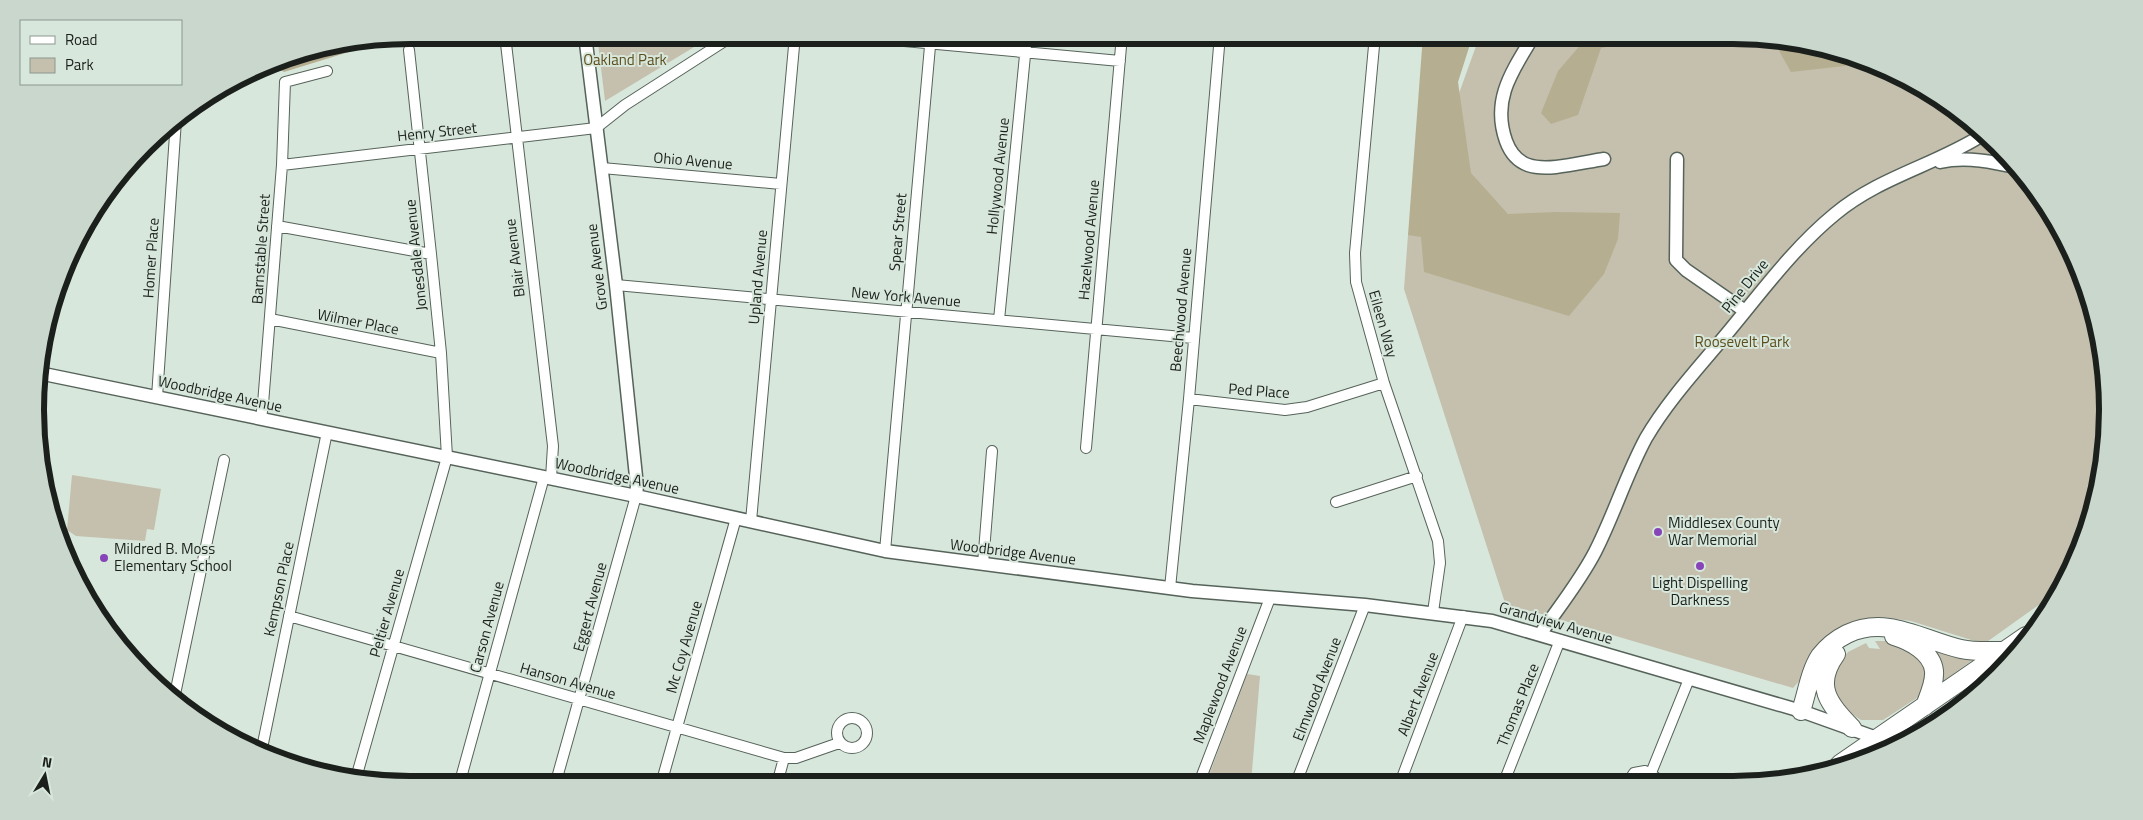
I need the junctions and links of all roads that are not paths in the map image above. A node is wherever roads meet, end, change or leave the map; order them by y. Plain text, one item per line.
1 (506, 44) edge
2 (586, 44) edge
3 (720, 44) edge
4 (794, 44) edge
5 (931, 44) edge
6 (965, 44) edge
7 (1026, 44) edge
8 (1121, 44) edge
9 (1219, 44) edge
10 (1374, 44) edge
11 (1529, 44) edge
12 (409, 50) dead end
13 (1025, 53) junction
14 (1120, 61) junction
15 (327, 71) dead end
16 (596, 128) junction
17 (175, 129) edge
18 (516, 138) junction
19 (1977, 138) edge
20 (420, 149) junction
21 (1604, 159) dead end
22 (1677, 159) dead end
23 (282, 165) junction
24 (1925, 165) junction
25 (2004, 165) edge
26 (602, 168) junction
27 (781, 184) junction
28 (277, 226) junction
29 (431, 254) junction
30 (616, 285) junction
31 (771, 299) junction
32 (906, 312) junction
33 (1745, 312) junction
34 (270, 319) junction
35 (999, 320) junction
36 (1096, 328) junction
37 (1193, 338) junction
38 (441, 353) junction
39 (46, 374) edge
40 (1384, 383) junction
41 (157, 397) junction
42 (1189, 399) junction
43 (260, 418) junction
44 (327, 432) junction
45 (1086, 448) dead end
46 (992, 451) dead end
47 (447, 457) junction
48 (224, 460) dead end
49 (1417, 476) junction
50 (548, 477) junction
51 (636, 496) junction
52 (1336, 502) dead end
53 (736, 518) junction
54 (751, 521) junction
55 (885, 551) junction
56 (983, 564) junction
57 (1170, 588) junction
58 (1192, 591) joint
59 (1270, 598) junction
60 (1365, 605) junction
61 (1433, 612) junction
62 (289, 616) junction
63 (1463, 616) junction
64 (1541, 633) junction
65 (1560, 640) junction
66 (2014, 645) edge
67 (393, 646) junction
68 (2003, 652) junction
69 (490, 674) junction
70 (1689, 679) junction
71 (176, 691) edge
72 (580, 700) junction
73 (1925, 706) junction
74 (1802, 711) junction
75 (678, 727) junction
76 (1852, 728) junction
77 (1879, 738) junction
78 (1888, 741) edge
79 (839, 742) dead end
80 (263, 745) edge
81 (1850, 757) edge
82 (784, 758) junction
83 (358, 772) edge
84 (1651, 773) junction
85 (462, 776) edge
86 (558, 776) edge
87 (663, 776) edge
88 (779, 776) edge
89 (1202, 776) edge
90 (1299, 776) edge
91 (1403, 776) edge
92 (1506, 776) edge
93 (1632, 776) edge
94 (1653, 776) edge

1 - 18 street, Blair Avenue
2 - 16 street, Grove Avenue
3 - 16 street
4 - 27 street, Upland Avenue
5 - 32 street, Spear Street
6 - 13 street
7 - 13 street, Hollywood Avenue
8 - 14 street, Hazelwood Avenue
9 - 37 street, Beechwood Avenue
10 - 40 street, Eileen Way
11 - 21 street
12 - 20 street, Jonesdale Avenue
13 - 14 street
13 - 35 street, Hollywood Avenue
14 - 36 street, Hazelwood Avenue
15 - 23 street, Barnstable Street
16 - 18 street, Henry Street
16 - 26 street, Grove Avenue
17 - 41 street, Homer Place
18 - 20 street, Henry Street
18 - 50 street, Blair Avenue
19 - 24 street, Pine Drive
20 - 23 street, Henry Street
20 - 29 street, Jonesdale Avenue
22 - 33 street
23 - 28 street, Barnstable Street
24 - 25 street
24 - 33 street, Pine Drive
26 - 27 street, Ohio Avenue
26 - 30 street, Grove Avenue
27 - 31 street, Upland Avenue
28 - 29 street
28 - 34 street, Barnstable Street
29 - 38 street, Jonesdale Avenue
30 - 31 street, New York Avenue
30 - 51 street, Grove Avenue
31 - 32 street, New York Avenue
31 - 54 street, Upland Avenue
32 - 35 street, New York Avenue
32 - 55 street, Spear Street
33 - 64 street, Pine Drive
34 - 38 street, Wilmer Place
34 - 43 street, Barnstable Street
35 - 36 street, New York Avenue
36 - 37 street, New York Avenue
36 - 45 street, Hazelwood Avenue
37 - 42 street, Beechwood Avenue
38 - 47 street, Jonesdale Avenue
39 - 41 street, Woodbridge Avenue
40 - 42 street, Ped Place
40 - 49 street, Eileen Way
41 - 43 street, Woodbridge Avenue
42 - 57 street, Beechwood Avenue
43 - 44 street, Woodbridge Avenue
44 - 47 street, Woodbridge Avenue
44 - 62 street, Kempson Place
46 - 56 street
47 - 50 street, Woodbridge Avenue
47 - 67 street, Peltier Avenue
48 - 71 street
49 - 52 street
49 - 61 street, Eileen Way
50 - 51 street, Woodbridge Avenue
50 - 69 street, Carson Avenue
51 - 53 street, Woodbridge Avenue
51 - 72 street, Eggert Avenue
53 - 54 street, Woodbridge Avenue
53 - 75 street, Mc Coy Avenue
54 - 55 street, Woodbridge Avenue
55 - 56 street, Woodbridge Avenue
56 - 57 street, Woodbridge Avenue
57 - 58 street, Woodbridge Avenue
58 - 59 street, Grandview Avenue
59 - 60 street, Grandview Avenue
59 - 89 street, Maplewood Avenue
60 - 61 street, Grandview Avenue
60 - 90 street, Elmwood Avenue
61 - 63 street, Grandview Avenue
62 - 67 street, Hanson Avenue
62 - 80 street, Kempson Place
63 - 64 street, Grandview Avenue
63 - 91 street, Albert Avenue
64 - 65 street, Grandview Avenue
65 - 70 street, Grandview Avenue
65 - 92 street, Thomas Place
66 - 68 highway
67 - 69 street, Hanson Avenue
67 - 83 street, Peltier Avenue
68 - 73 highway
68 - 74 highway
69 - 72 street, Hanson Avenue
69 - 85 street, Carson Avenue
70 - 74 street, Grandview Avenue
70 - 84 street
72 - 75 street, Hanson Avenue
72 - 86 street, Eggert Avenue
73 - 76 highway
73 - 77 highway
74 - 76 street, Grandview Avenue
75 - 82 street, Hanson Avenue
75 - 87 street, Mc Coy Avenue
76 - 77 street, Grandview Avenue
77 - 78 street, Grandview Avenue
77 - 81 highway
79 - 82 street, Hanson Avenue
82 - 88 street
84 - 93 street
84 - 94 street

